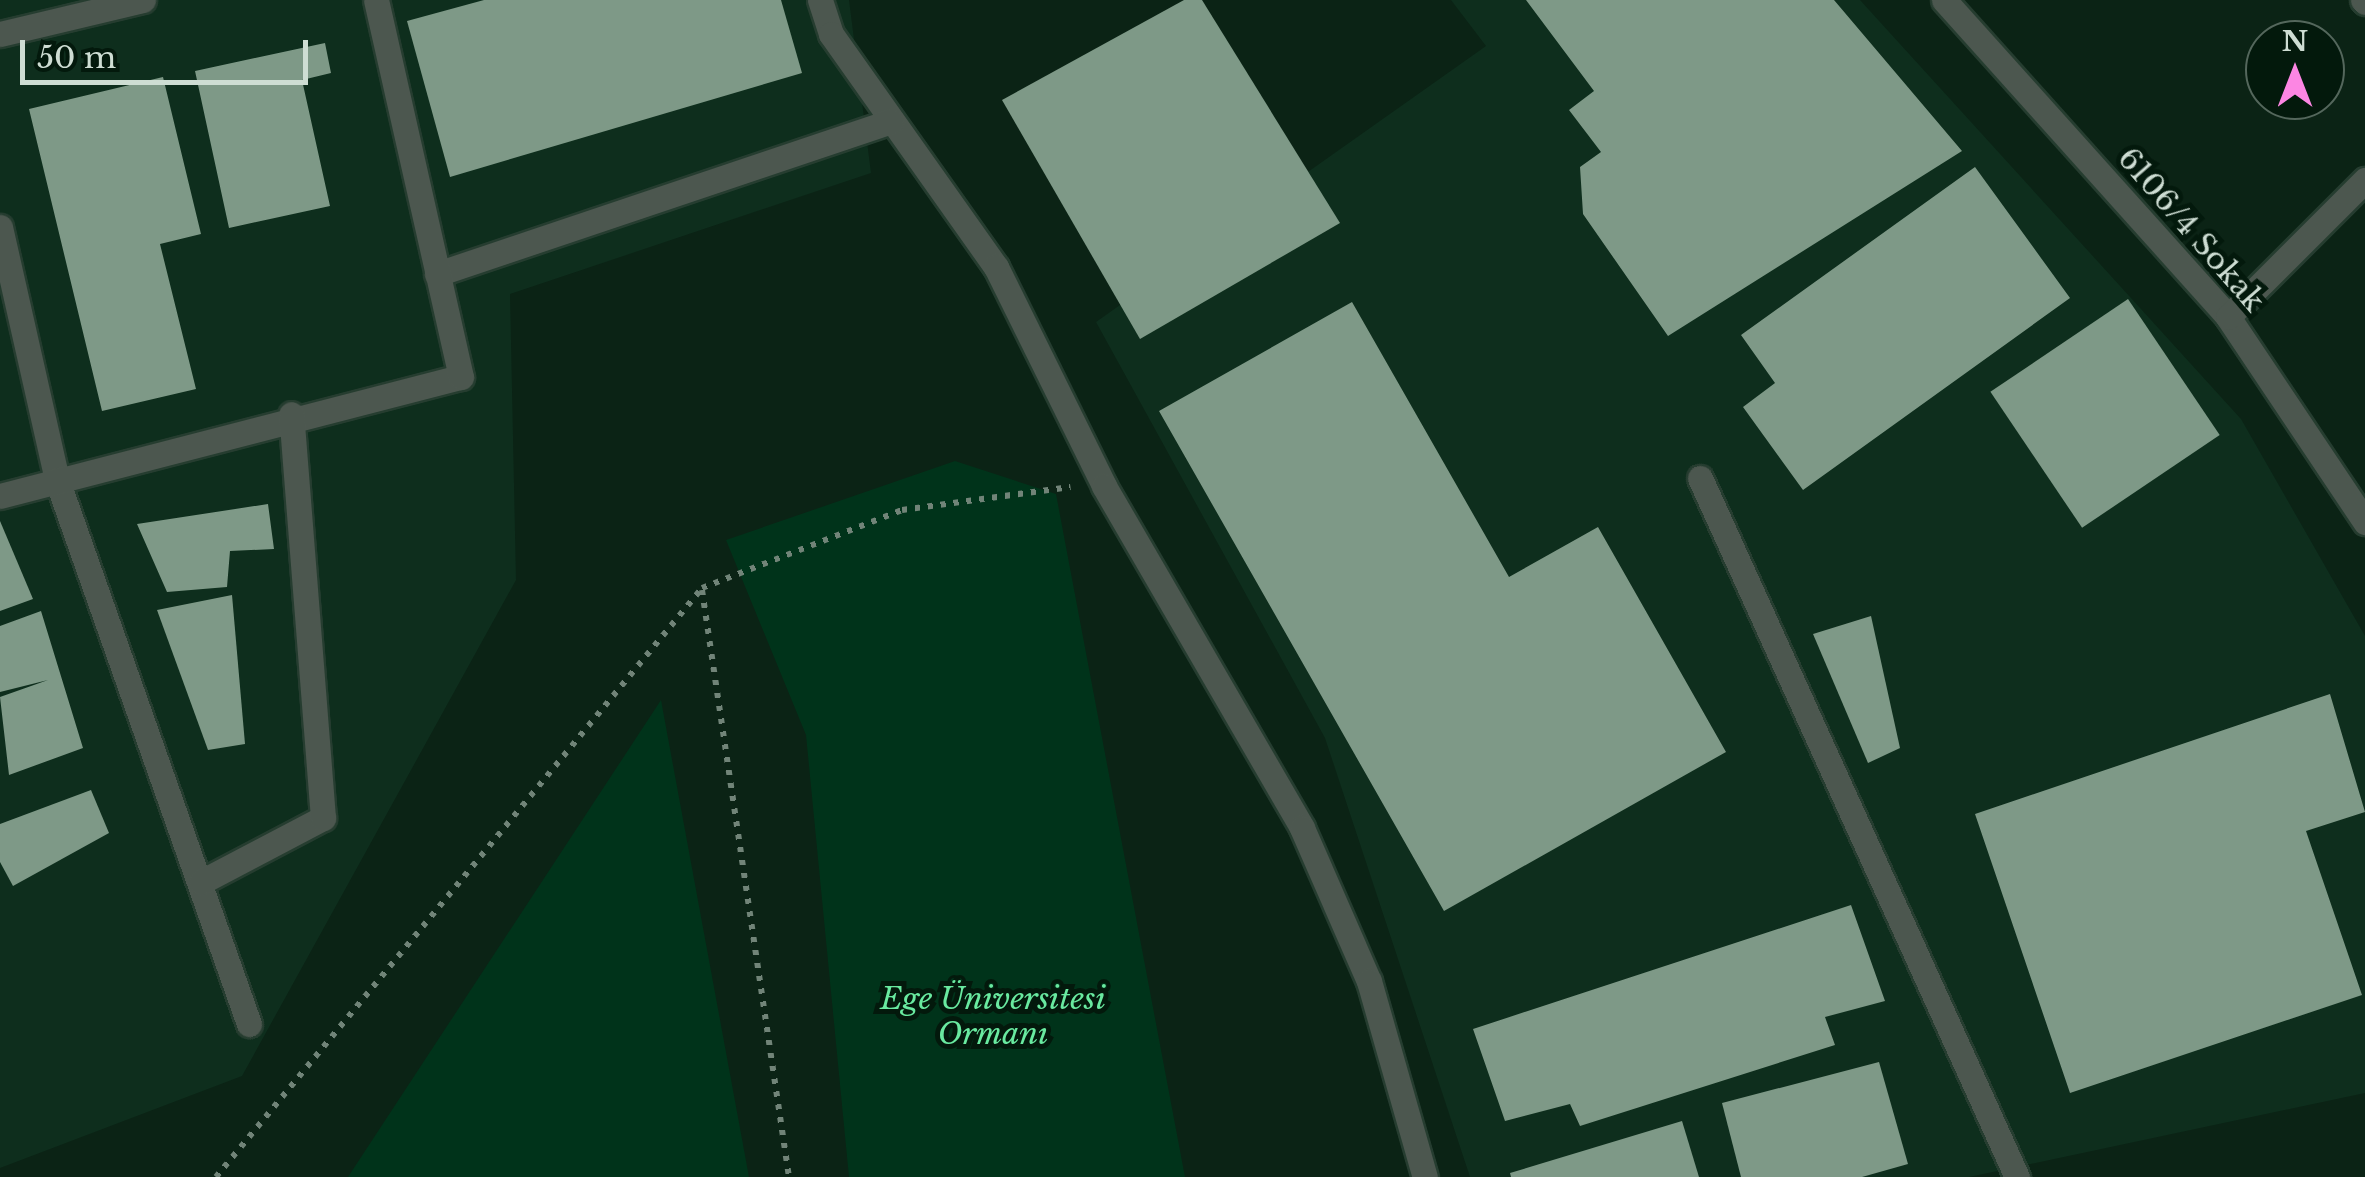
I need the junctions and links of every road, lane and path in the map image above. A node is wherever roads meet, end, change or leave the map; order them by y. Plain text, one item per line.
1 (143, 0) edge
2 (376, 0) edge
3 (820, 0) edge
4 (1944, 0) edge
5 (0, 34) edge
6 (891, 121) junction
7 (2365, 180) edge
8 (0, 227) edge
9 (438, 274) junction
10 (2228, 317) junction
11 (291, 414) junction
12 (1700, 478) dead end
13 (57, 480) junction
14 (1104, 486) junction
15 (0, 496) edge
16 (2365, 522) edge
17 (702, 588) junction
18 (201, 882) junction
19 (249, 1024) dead end
20 (216, 1177) edge
21 (789, 1177) edge
22 (1425, 1177) edge
23 (2017, 1177) edge

1 - 5 street
2 - 9 street
3 - 6 street
4 - 10 street, 6106/4 Sokak
6 - 9 street
6 - 14 street
7 - 10 street
8 - 13 street
9 - 11 street
10 - 16 street, 6106/4 Sokak
11 - 13 street
11 - 18 street
12 - 23 street
13 - 15 street
13 - 18 street
14 - 17 path
14 - 22 street
17 - 20 path
17 - 21 path
18 - 19 street

